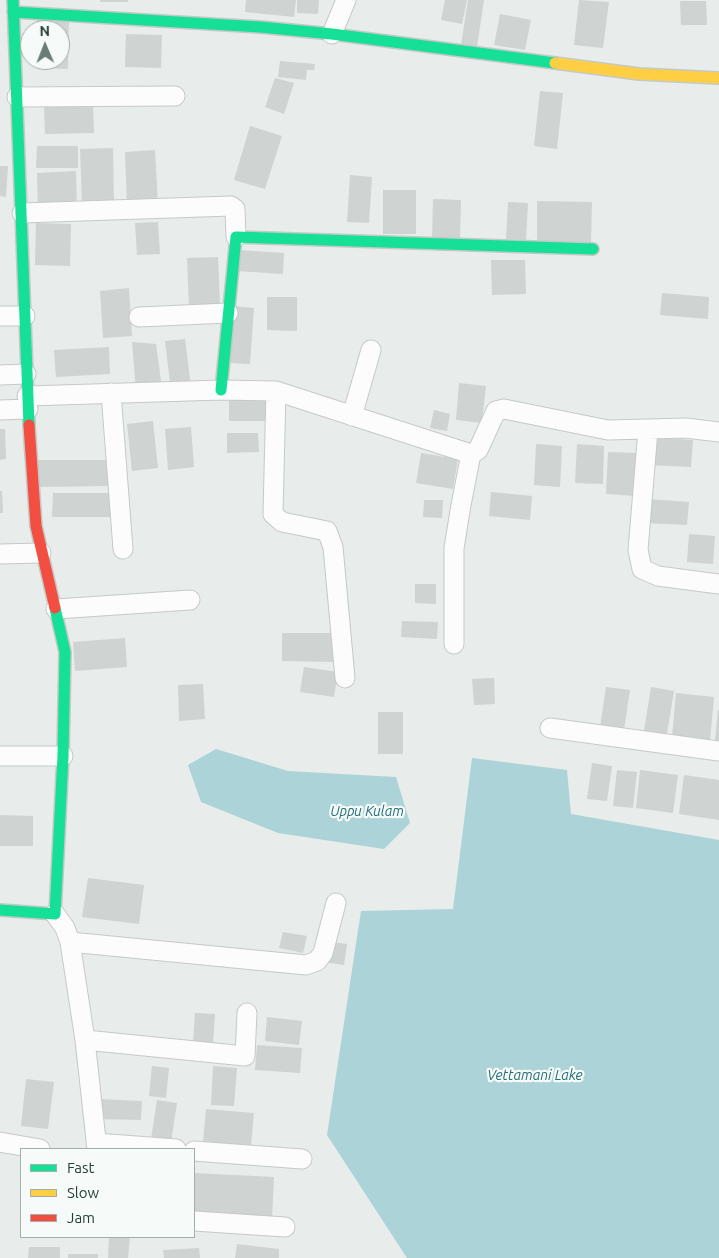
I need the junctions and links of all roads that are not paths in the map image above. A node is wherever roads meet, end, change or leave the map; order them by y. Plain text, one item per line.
1 (346, 0) edge
2 (13, 6) edge
3 (332, 34) junction
4 (719, 78) edge
5 (175, 96) dead end
6 (17, 97) junction
7 (22, 213) junction
8 (236, 237) junction
9 (592, 249) dead end
10 (228, 313) junction
11 (0, 316) edge
12 (25, 316) junction
13 (138, 317) dead end
14 (371, 350) dead end
15 (26, 374) junction
16 (0, 375) edge
17 (221, 390) junction
18 (276, 391) junction
19 (111, 393) junction
20 (27, 403) junction
21 (0, 410) edge
22 (352, 416) junction
23 (648, 430) junction
24 (719, 432) edge
25 (471, 454) junction
26 (123, 549) dead end
27 (41, 553) junction
28 (0, 554) edge
29 (719, 584) edge
30 (190, 600) dead end
31 (56, 609) junction
32 (454, 644) dead end
33 (345, 678) dead end
34 (550, 728) dead end
35 (719, 751) edge
36 (0, 756) edge
37 (63, 756) junction
38 (336, 903) dead end
39 (0, 910) edge
40 (55, 914) junction
41 (70, 942) junction
42 (247, 1013) dead end
43 (84, 1040) junction
44 (0, 1142) edge
45 (96, 1146) edge
46 (34, 1148) edge
47 (149, 1148) edge
48 (195, 1151) edge
49 (302, 1159) dead end
50 (195, 1221) edge
51 (285, 1227) dead end

1 - 3 street
2 - 3 street
2 - 6 street
3 - 4 street
5 - 6 street
6 - 7 street
7 - 8 street
7 - 12 street
8 - 9 street
8 - 10 street
10 - 13 street
10 - 17 street
11 - 12 street
12 - 15 street
14 - 22 street
15 - 16 street
15 - 20 street
17 - 18 street
17 - 19 street
18 - 22 street
18 - 33 street
19 - 20 street
19 - 26 street
20 - 21 street
20 - 27 street
22 - 25 street
23 - 24 street
23 - 25 street
23 - 29 street
25 - 32 street
27 - 28 street
27 - 31 street
30 - 31 street
31 - 37 street
34 - 35 street
36 - 37 street
37 - 40 street
38 - 41 street
39 - 40 street
40 - 41 street
41 - 43 street
42 - 43 street
43 - 45 street
44 - 46 street
45 - 47 street
48 - 49 street
50 - 51 street

